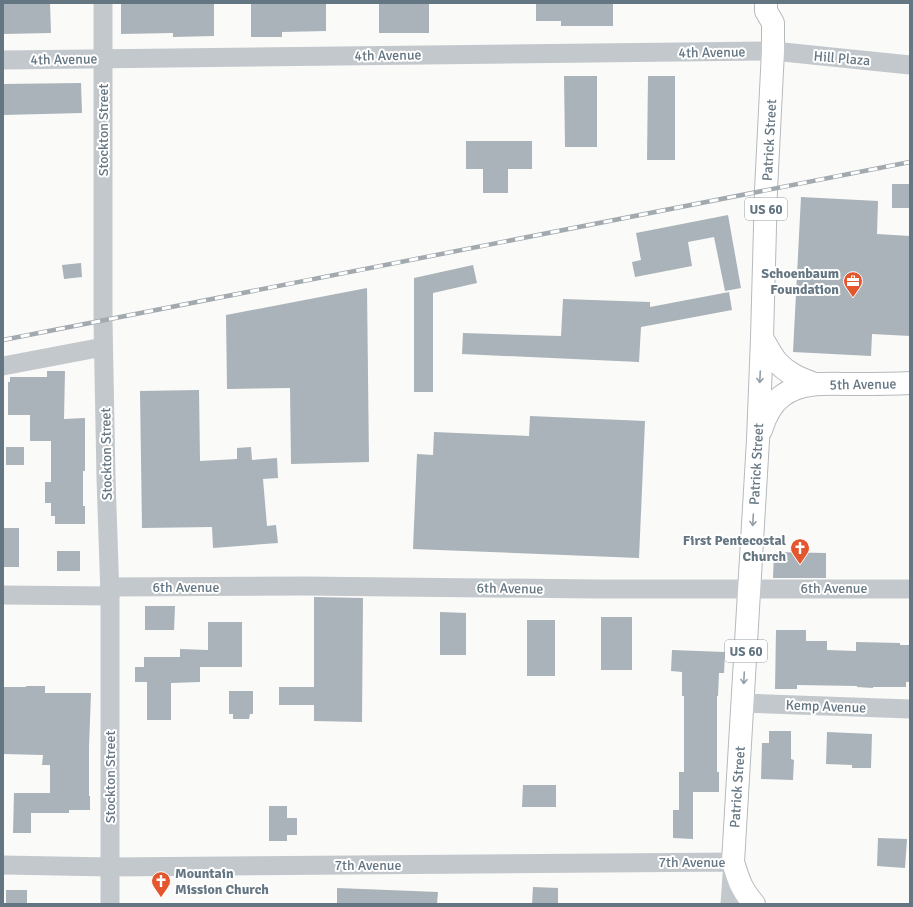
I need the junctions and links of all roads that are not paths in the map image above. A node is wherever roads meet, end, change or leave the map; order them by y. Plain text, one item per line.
1 (103, 3) edge
2 (766, 3) edge
3 (782, 3) edge
4 (774, 24) junction
5 (773, 51) junction
6 (103, 58) junction
7 (3, 60) edge
8 (910, 65) edge
9 (762, 338) junction
10 (103, 346) junction
11 (3, 366) edge
12 (910, 383) edge
13 (816, 384) junction
14 (758, 440) junction
15 (749, 588) junction
16 (910, 588) edge
17 (110, 592) junction
18 (3, 595) edge
19 (743, 703) junction
20 (910, 708) edge
21 (733, 862) junction
22 (3, 865) edge
23 (110, 867) junction
24 (110, 904) edge
25 (730, 904) edge
26 (754, 904) edge

1 - 6 street, Stockton Street
2 - 4 main road, Patrick Street / US 60
3 - 4 main road, Patrick Street / US 60
4 - 5 main road, Patrick Street / US 60
5 - 6 street, 4th Avenue
5 - 8 street, Hill Plaza
5 - 9 main road, Patrick Street / US 60
6 - 7 street, 4th Avenue
6 - 10 street, Stockton Street
9 - 13 main road
9 -> 14 main road, Patrick Street / US 60
10 - 11 street
10 - 17 street, Stockton Street
12 - 13 main road, 5th Avenue
13 - 14 main road
14 -> 15 main road, Patrick Street / US 60
15 - 16 street, 6th Avenue
15 - 17 street, 6th Avenue
15 -> 19 main road, Patrick Street / US 60
17 - 18 street, 6th Avenue
17 - 23 street, Stockton Street
19 - 20 street, Kemp Avenue
19 - 21 main road, Patrick Street / US 60
21 - 23 street, 7th Avenue
21 - 25 street, Patrick Street
21 - 26 main road, US 60
22 - 23 street, 7th Avenue
23 - 24 street, Stockton Street

